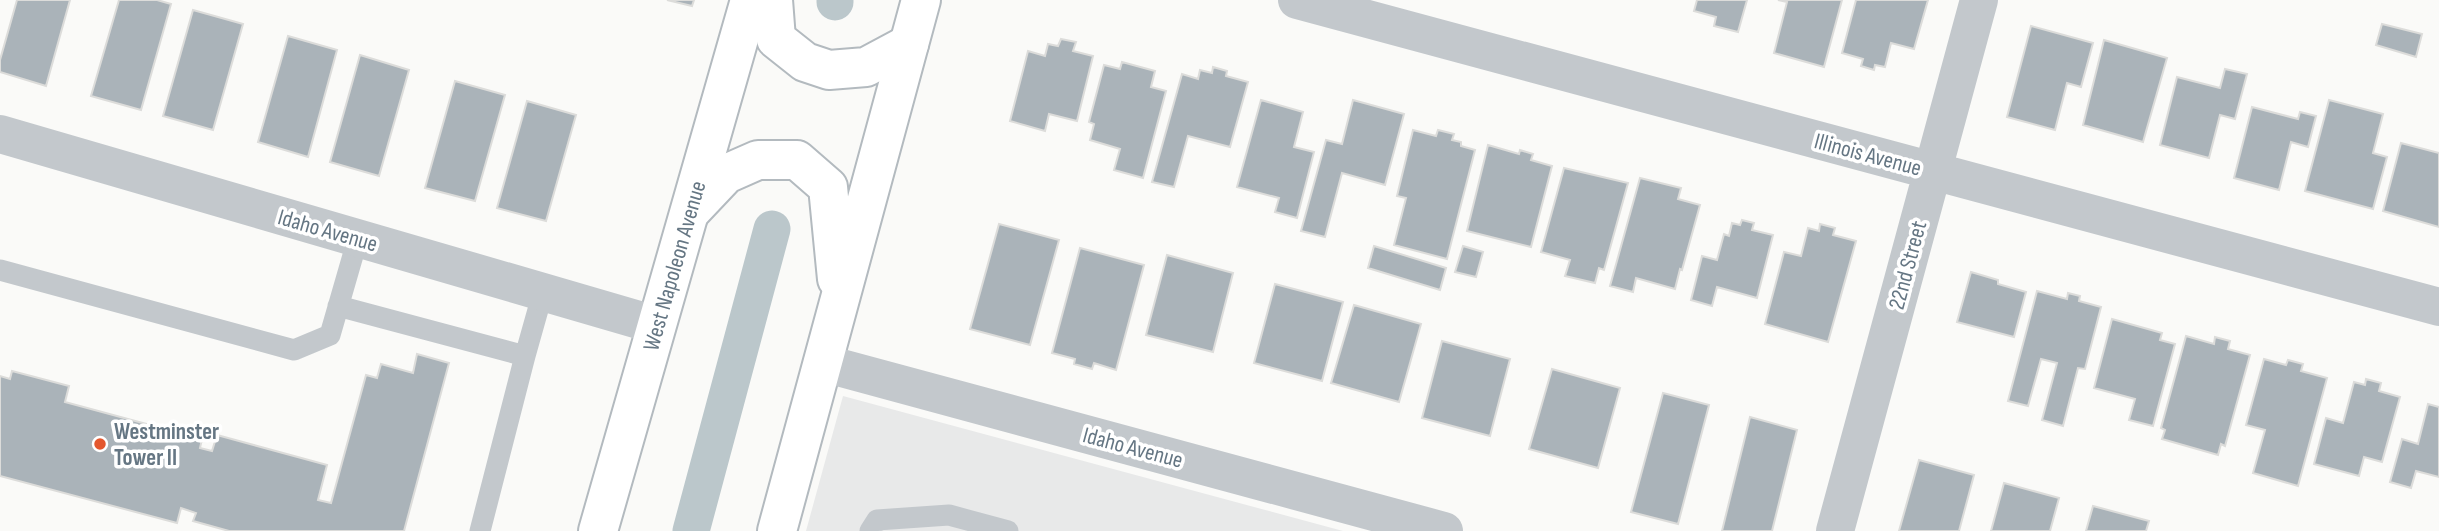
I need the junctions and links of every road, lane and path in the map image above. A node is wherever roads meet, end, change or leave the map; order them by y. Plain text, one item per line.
1 (750, 0) edge
2 (773, 0) edge
3 (921, 0) edge
4 (1297, 0) edge
5 (1979, 0) edge
6 (909, 44) junction
7 (0, 135) edge
8 (1932, 171) junction
9 (688, 215) junction
10 (358, 239) junction
11 (0, 270) edge
12 (543, 292) junction
13 (839, 302) junction
14 (338, 306) junction
15 (2439, 307) edge
16 (656, 325) junction
17 (525, 356) junction
18 (823, 363) junction
19 (480, 531) edge
20 (598, 531) edge
21 (777, 531) edge
22 (870, 531) edge
23 (1008, 531) edge
24 (1444, 531) edge
25 (1835, 531) edge

1 - 9 main road, West Napoleon Avenue
2 - 6 main road
3 - 6 main road
4 - 8 street, Illinois Avenue
5 - 8 street, 22nd Street
6 - 13 main road
7 - 10 street, Idaho Avenue
8 - 15 street, Illinois Avenue
8 - 25 street, 22nd Street
9 - 13 main road
9 - 16 main road, West Napoleon Avenue
10 - 12 street, Idaho Avenue
10 - 14 lane
11 - 14 lane
12 - 16 street, Idaho Avenue
12 - 17 lane
13 - 18 main road
14 - 17 lane
16 - 20 main road, West Napoleon Avenue
17 - 19 lane
18 - 21 main road
18 - 24 street, Idaho Avenue
22 - 23 lane

